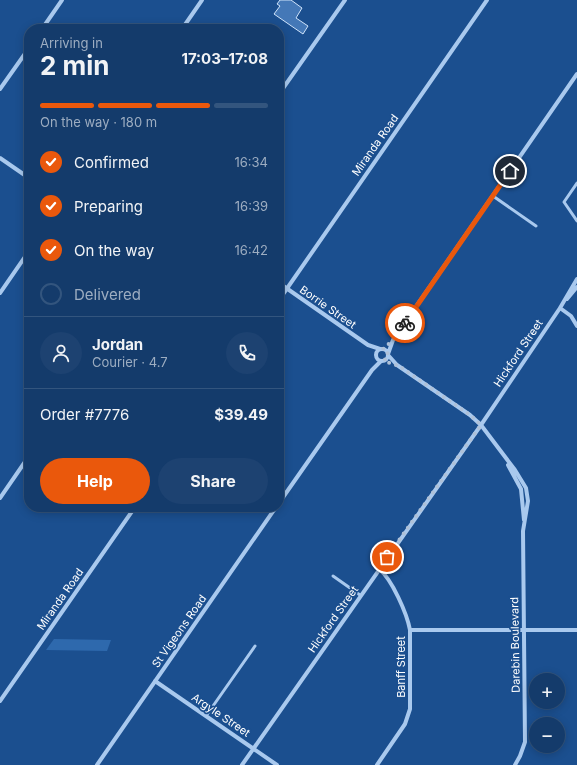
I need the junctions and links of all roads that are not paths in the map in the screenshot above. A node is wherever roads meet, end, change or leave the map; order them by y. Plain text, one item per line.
1 (62, 0) edge
2 (202, 0) edge
3 (345, 0) edge
4 (487, 0) edge
5 (45, 24) edge
6 (185, 24) edge
7 (24, 55) edge
8 (577, 74) edge
9 (284, 87) edge
10 (0, 89) edge
11 (0, 158) edge
12 (24, 175) edge
13 (577, 183) edge
14 (493, 196) junction
15 (577, 221) edge
16 (536, 226) dead end
17 (24, 259) edge
18 (577, 279) edge
19 (284, 287) edge
20 (577, 287) edge
21 (287, 289) junction
22 (0, 293) edge
23 (284, 293) edge
24 (561, 307) junction
25 (577, 326) edge
26 (393, 340) junction
27 (368, 345) junction
28 (382, 349) junction
29 (388, 354) junction
30 (376, 356) junction
31 (383, 361) junction
32 (397, 365) junction
33 (372, 370) junction
34 (481, 425) junction
35 (24, 463) edge
36 (284, 496) edge
37 (0, 498) edge
38 (132, 512) edge
39 (273, 512) edge
40 (379, 570) junction
41 (333, 576) dead end
42 (360, 595) junction
43 (410, 630) junction
44 (523, 630) junction
45 (577, 630) edge
46 (255, 646) dead end
47 (155, 681) junction
48 (0, 701) edge
49 (206, 716) junction
50 (254, 748) junction
51 (97, 765) edge
52 (242, 765) edge
53 (277, 765) edge
54 (377, 765) edge
55 (515, 765) edge

1 - 5 street
2 - 6 street
3 - 9 street
4 - 21 street, Miranda Road
7 - 10 street
8 - 14 street
11 - 12 street
13 - 15 lane
14 - 16 lane
14 - 26 street
17 - 22 street
18 - 24 street, Hickford Street
19 - 21 street, Borrie Street
20 - 24 street, Hickford Street
21 - 23 street, Miranda Road
21 - 27 street, Borrie Street
24 - 25 street
24 - 34 street, Hickford Street
26 - 28 street
26 - 29 street
27 - 28 street, Borrie Street
27 - 30 street, Borrie Street
28 - 29 street
28 - 30 street
29 - 31 street
29 - 32 street
30 - 31 street, Borrie Street
30 - 33 street
31 - 32 street
31 - 33 street
32 - 34 street
33 - 36 street
34 - 40 street, Hickford Street
34 - 44 street, Darebin Boulevard
35 - 37 street
38 - 48 street, Miranda Road
39 - 47 street, St Vigeons Road
40 - 42 street, Hickford Street
40 - 43 street, Banff Street
41 - 42 lane
42 - 50 street, Hickford Street
43 - 44 street
43 - 54 street, Banff Street
44 - 45 street
44 - 55 street, Darebin Boulevard
46 - 49 lane
47 - 49 street, Argyle Street
47 - 51 street, St Vigeons Road
49 - 50 street, Argyle Street
50 - 52 street, Hickford Street
50 - 53 street, Argyle Street

